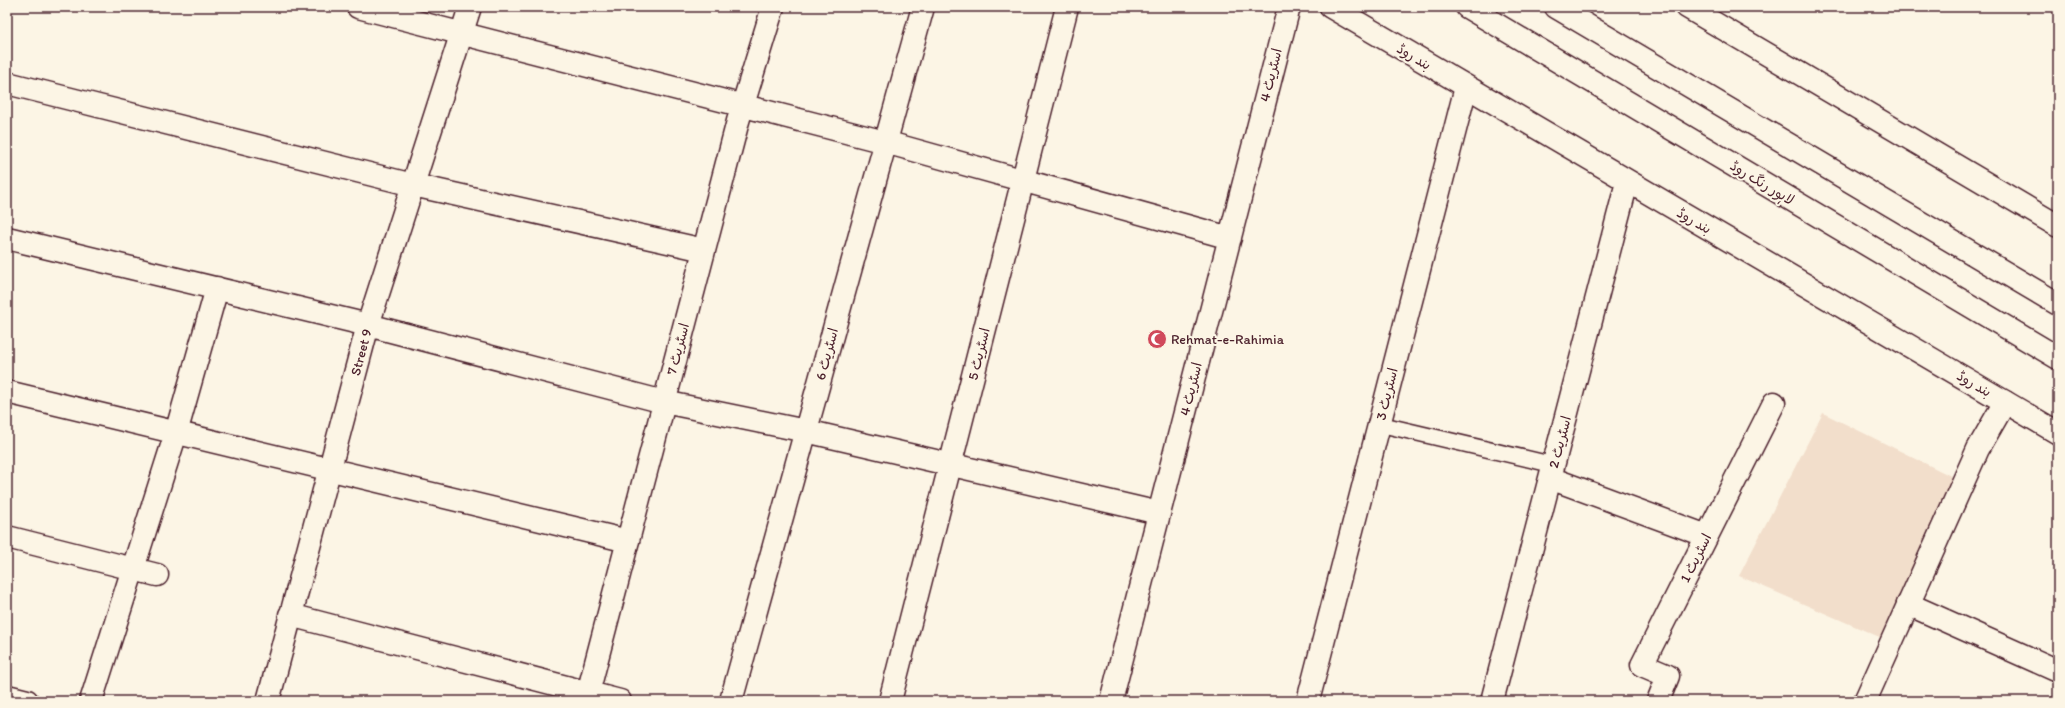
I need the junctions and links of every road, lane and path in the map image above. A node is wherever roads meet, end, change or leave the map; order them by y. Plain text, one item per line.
1 (358, 7) edge
2 (470, 7) edge
3 (773, 7) edge
4 (923, 7) edge
5 (1067, 7) edge
6 (1289, 7) edge
7 (1330, 7) edge
8 (1467, 7) edge
9 (1556, 7) edge
10 (1697, 9) edge
11 (462, 33) junction
12 (7, 83) edge
13 (1466, 87) junction
14 (743, 106) junction
15 (885, 142) junction
16 (1023, 181) junction
17 (1627, 182) junction
18 (413, 185) junction
19 (2058, 226) edge
20 (7, 238) edge
21 (1230, 238) junction
22 (704, 250) junction
23 (217, 288) junction
24 (2058, 304) edge
25 (368, 325) junction
26 (2058, 358) edge
27 (7, 392) edge
28 (664, 402) junction
29 (2005, 402) junction
30 (1774, 403) dead end
31 (1379, 424) junction
32 (806, 431) junction
33 (176, 433) junction
34 (2058, 433) edge
35 (951, 465) junction
36 (329, 470) junction
37 (1552, 472) junction
38 (1159, 514) junction
39 (1707, 536) junction
40 (7, 537) edge
41 (628, 541) junction
42 (133, 569) junction
43 (157, 575) dead end
44 (1908, 604) junction
45 (290, 615) junction
46 (2058, 671) edge
47 (588, 693) junction
48 (7, 696) edge
49 (27, 701) edge
50 (91, 701) edge
51 (268, 701) edge
52 (620, 701) edge
53 (732, 701) edge
54 (890, 701) edge
55 (1111, 701) edge
56 (1308, 701) edge
57 (1492, 701) edge
58 (1658, 701) edge
59 (1864, 701) edge

1 - 11 main road
2 - 11 main road, Street 9
3 - 14 main road, اسٹریٹ 7
4 - 15 main road, اسٹریٹ 6
5 - 16 main road, اسٹریٹ 5
6 - 21 main road, اسٹریٹ 4
7 - 13 main road, بند روڈ
8 - 26 main road, لاہور رنگ روڈ
9 - 24 main road
10 - 19 main road
11 - 14 main road
11 - 18 main road, Street 9
12 - 18 main road
13 - 17 main road, بند روڈ
13 - 31 main road, اسٹریٹ 3
14 - 15 main road
14 - 22 main road, اسٹریٹ 7
15 - 16 main road
15 - 32 main road, اسٹریٹ 6
16 - 21 main road
16 - 35 main road, اسٹریٹ 5
17 - 29 main road, بند روڈ
17 - 37 main road, اسٹریٹ 2
18 - 22 main road
18 - 25 main road, Street 9
20 - 23 main road
21 - 38 main road, اسٹریٹ 4
22 - 28 main road, اسٹریٹ 7
23 - 25 main road
23 - 33 main road
25 - 28 main road
25 - 36 main road, Street 9
27 - 33 main road
28 - 32 main road
28 - 41 main road, اسٹریٹ 7
29 - 34 main road, بند روڈ
29 - 44 main road
30 - 39 main road, اسٹریٹ 1
31 - 37 lane
31 - 56 main road, اسٹریٹ 3
32 - 35 main road
32 - 53 main road, اسٹریٹ 6
33 - 36 main road
33 - 42 main road
35 - 38 main road
35 - 54 main road, اسٹریٹ 5
36 - 41 main road
36 - 45 main road, Street 9
37 - 39 main road
37 - 57 main road, اسٹریٹ 2
38 - 55 main road, اسٹریٹ 4
39 - 58 main road, اسٹریٹ 1
40 - 42 main road
41 - 47 main road, اسٹریٹ 7
42 - 43 main road
42 - 50 main road
44 - 46 main road
44 - 59 main road
45 - 47 main road
45 - 51 main road, Street 9
47 - 52 main road
48 - 49 main road

